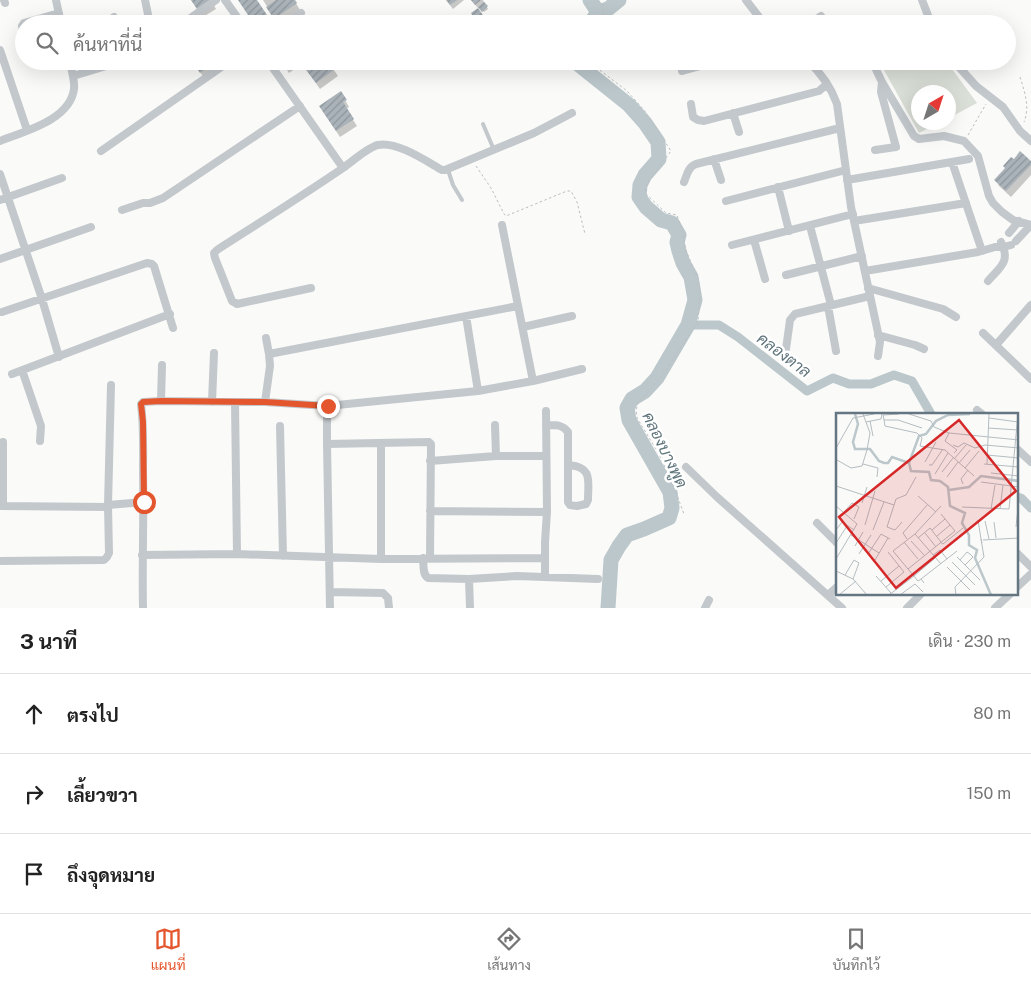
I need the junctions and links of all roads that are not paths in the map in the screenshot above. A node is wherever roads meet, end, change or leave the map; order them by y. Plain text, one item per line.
1 (56, 0) edge
2 (145, 0) edge
3 (216, 0) edge
4 (225, 0) edge
5 (922, 0) edge
6 (751, 1) edge
7 (59, 13) joint
8 (52, 15) edge
9 (148, 15) edge
10 (195, 15) edge
11 (236, 15) edge
12 (760, 15) edge
13 (928, 15) edge
14 (0, 50) edge
15 (72, 70) edge
16 (93, 70) edge
17 (217, 70) edge
18 (274, 70) edge
19 (686, 70) edge
20 (815, 70) edge
21 (876, 70) edge
22 (963, 70) edge
23 (682, 71) dead end
24 (73, 76) junction
25 (9, 78) junction
26 (0, 81) edge
27 (882, 82) junction
28 (827, 84) junction
29 (691, 104) dead end
30 (300, 106) junction
31 (572, 112) dead end
32 (733, 113) junction
33 (484, 124) dead end
34 (840, 128) junction
35 (27, 130) junction
36 (739, 132) dead end
37 (0, 140) edge
38 (1031, 140) edge
39 (494, 150) junction
40 (874, 150) dead end
41 (101, 151) dead end
42 (714, 159) junction
43 (968, 159) dead end
44 (952, 162) junction
45 (343, 168) junction
46 (448, 170) junction
47 (846, 170) junction
48 (0, 174) edge
49 (62, 178) dead end
50 (721, 180) dead end
51 (847, 180) junction
52 (684, 182) dead end
53 (778, 187) junction
54 (4, 198) edge
55 (462, 200) dead end
56 (726, 200) dead end
57 (966, 203) junction
58 (122, 210) dead end
59 (854, 218) junction
60 (1019, 221) junction
61 (502, 225) dead end
62 (1031, 225) edge
63 (810, 226) junction
64 (91, 227) dead end
65 (789, 231) junction
66 (754, 240) junction
67 (1006, 242) junction
68 (732, 245) dead end
69 (25, 250) junction
70 (982, 251) junction
71 (862, 256) junction
72 (0, 259) edge
73 (821, 266) junction
74 (865, 271) junction
75 (786, 275) dead end
76 (765, 279) dead end
77 (988, 281) dead end
78 (311, 288) dead end
79 (869, 292) junction
80 (42, 299) junction
81 (830, 305) junction
82 (1031, 305) edge
83 (518, 306) junction
84 (2, 312) dead end
85 (170, 314) junction
86 (466, 316) junction
87 (572, 316) dead end
88 (956, 317) dead end
89 (523, 327) junction
90 (173, 328) dead end
91 (983, 333) dead end
92 (878, 335) junction
93 (266, 338) dead end
94 (996, 345) junction
95 (786, 349) dead end
96 (924, 349) dead end
97 (836, 351) dead end
98 (214, 353) dead end
99 (269, 354) junction
100 (878, 356) dead end
101 (59, 357) junction
102 (162, 365) dead end
103 (582, 369) dead end
104 (22, 370) junction
105 (12, 374) dead end
106 (1031, 379) edge
107 (533, 381) junction
108 (111, 385) dead end
109 (478, 391) junction
110 (161, 401) junction
111 (212, 402) junction
112 (235, 402) junction
113 (265, 402) junction
114 (328, 406) junction
115 (546, 411) dead end
116 (495, 425) dead end
117 (546, 425) junction
118 (280, 426) dead end
119 (40, 441) dead end
120 (3, 442) dead end
121 (381, 443) junction
122 (327, 444) junction
123 (1018, 450) edge
124 (496, 456) junction
125 (546, 456) junction
126 (430, 461) junction
127 (1031, 462) edge
128 (569, 465) junction
129 (686, 467) dead end
130 (144, 502) junction
131 (2, 506) edge
132 (108, 506) junction
133 (430, 512) junction
134 (547, 512) junction
135 (817, 523) dead end
136 (836, 542) edge
137 (237, 554) junction
138 (1018, 554) edge
139 (142, 556) junction
140 (283, 556) junction
141 (330, 558) junction
142 (427, 558) junction
143 (545, 558) junction
144 (380, 559) junction
145 (0, 561) edge
146 (1031, 567) edge
147 (1031, 574) edge
148 (545, 576) junction
149 (469, 579) junction
150 (598, 579) dead end
151 (1018, 586) edge
152 (836, 588) edge
153 (330, 592) junction
154 (828, 595) junction
155 (919, 596) edge
156 (1008, 596) edge
157 (709, 600) dead end
158 (143, 608) edge
159 (330, 608) edge
160 (389, 608) edge
161 (470, 608) edge
162 (705, 608) edge
163 (842, 608) edge
164 (907, 608) edge
165 (995, 608) edge

1 - 7 street
2 - 9 street
3 - 10 street
4 - 11 street
5 - 13 street
6 - 12 street
7 - 8 street
14 - 25 street
15 - 24 street
16 - 24 street
17 - 41 street
18 - 30 street
19 - 23 street
20 - 28 street
21 - 27 street
22 - 38 street
24 - 35 street
25 - 26 street
25 - 35 street
27 - 40 street
27 - 60 street
28 - 32 street
28 - 34 street
29 - 32 street
30 - 45 street
30 - 58 street
31 - 39 street
32 - 36 street
33 - 39 lane
34 - 42 street
34 - 47 street
35 - 37 street
39 - 46 street
42 - 50 street
42 - 52 street
43 - 44 street
44 - 51 street
44 - 57 street
45 - 46 street
45 - 78 street
46 - 55 lane
47 - 51 street
47 - 53 street
48 - 54 street
49 - 54 street
51 - 59 street
53 - 56 street
53 - 65 street
54 - 69 street
57 - 59 street
57 - 70 street
59 - 63 street
59 - 71 street
60 - 62 street
60 - 67 street
61 - 83 street
62 - 67 street
63 - 65 street
63 - 73 street
64 - 69 street
65 - 66 street
66 - 68 street
66 - 76 street
67 - 70 street
67 - 77 street
69 - 72 street
69 - 80 street
70 - 74 street
71 - 73 street
71 - 74 street
73 - 75 street
73 - 81 street
74 - 79 street
79 - 81 street
79 - 88 street
79 - 92 street
80 - 84 street
80 - 85 street
80 - 101 street
81 - 95 street
81 - 97 street
82 - 94 street
83 - 86 street
83 - 89 street
85 - 90 street
85 - 101 street
86 - 99 street
86 - 109 street
87 - 89 street
89 - 107 street
91 - 94 street
92 - 96 street
92 - 100 street
93 - 99 street
94 - 106 street
98 - 111 street
99 - 113 street
101 - 104 street
102 - 110 street
103 - 107 street
104 - 105 street
104 - 119 street
107 - 109 street
108 - 132 street
109 - 114 street
110 - 111 street
110 - 130 street
111 - 112 street
112 - 113 street
112 - 137 street
113 - 114 street
114 - 122 street
115 - 117 street
116 - 124 street
117 - 125 street
117 - 128 street
118 - 140 street
120 - 131 street
121 - 122 street
121 - 126 street
121 - 144 street
122 - 141 street
123 - 127 street
124 - 125 street
124 - 126 street
125 - 134 street
126 - 133 street
128 - 128 street
129 - 154 street
130 - 132 street
130 - 139 street
131 - 132 street
132 - 145 street
133 - 134 street
133 - 142 street
134 - 143 street
135 - 136 street
137 - 139 street
137 - 140 street
138 - 146 street
139 - 158 street
140 - 141 street
141 - 144 street
141 - 153 street
142 - 143 street
142 - 144 street
142 - 149 street
143 - 148 street
147 - 151 street
148 - 149 street
148 - 150 street
149 - 161 street
152 - 154 street
153 - 159 street
153 - 160 street
154 - 163 street
155 - 164 street
156 - 165 street
157 - 162 street

